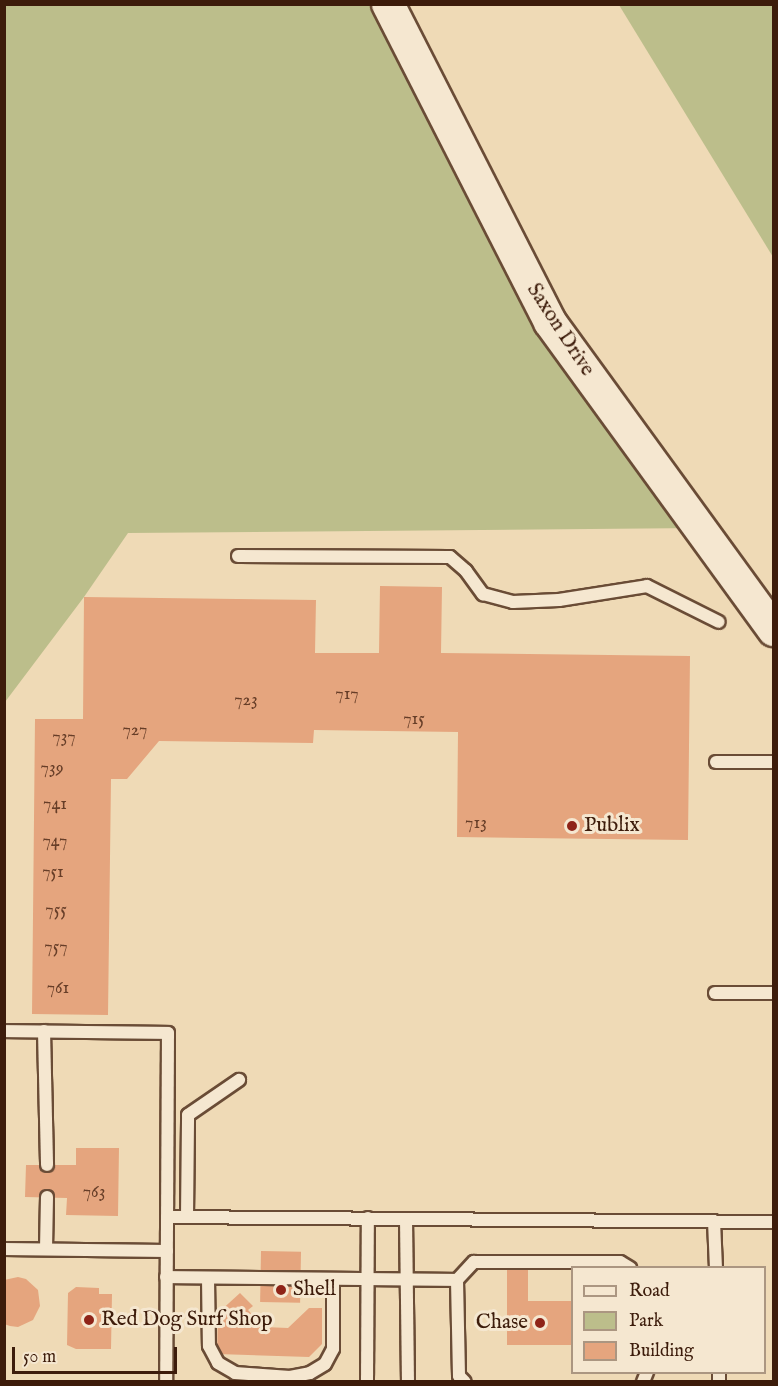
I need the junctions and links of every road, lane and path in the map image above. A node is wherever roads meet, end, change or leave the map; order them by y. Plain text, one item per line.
1 (388, 4) edge
2 (238, 556) dead end
3 (719, 622) dead end
4 (774, 630) edge
5 (716, 762) dead end
6 (774, 762) edge
7 (715, 993) dead end
8 (774, 993) edge
9 (4, 1031) edge
10 (44, 1031) junction
11 (239, 1080) dead end
12 (47, 1165) dead end
13 (47, 1197) dead end
14 (167, 1217) junction
15 (187, 1217) junction
16 (368, 1218) junction
17 (406, 1219) junction
18 (714, 1221) junction
19 (774, 1222) edge
20 (4, 1249) edge
21 (46, 1249) junction
22 (167, 1251) junction
23 (627, 1266) edge
24 (716, 1266) edge
25 (166, 1277) junction
26 (208, 1278) junction
27 (333, 1280) junction
28 (368, 1280) junction
29 (457, 1280) junction
30 (407, 1281) junction
31 (166, 1382) edge
32 (367, 1382) edge
33 (408, 1382) edge
34 (465, 1382) edge

1 - 4 street, Saxon Drive
2 - 3 lane
5 - 6 lane
7 - 8 lane
9 - 10 lane
10 - 12 lane
10 - 14 lane
11 - 15 lane
13 - 21 lane
14 - 15 lane
14 - 22 lane
15 - 16 lane
16 - 17 lane
16 - 28 lane
17 - 18 lane
17 - 30 lane
18 - 19 lane
18 - 24 lane
20 - 21 lane
21 - 22 lane
22 - 25 lane
23 - 29 lane
25 - 26 lane
25 - 31 lane
26 - 27 lane
26 - 27 lane
27 - 28 lane
28 - 30 lane
28 - 32 lane
29 - 30 lane
29 - 34 lane
30 - 33 lane

